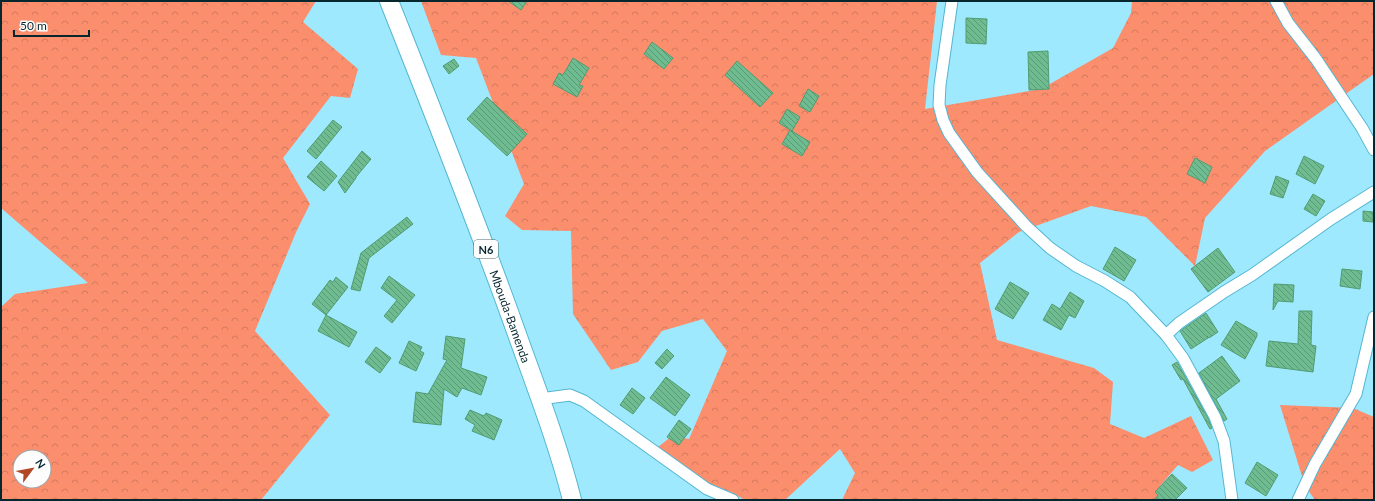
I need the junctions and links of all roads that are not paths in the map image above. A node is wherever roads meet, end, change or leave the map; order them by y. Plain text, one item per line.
1 (388, 1) edge
2 (952, 1) edge
3 (1276, 1) edge
4 (1374, 150) edge
5 (1374, 192) edge
6 (1374, 316) edge
7 (1166, 334) junction
8 (540, 399) junction
9 (572, 500) edge
10 (733, 500) edge
11 (1232, 500) edge
12 (1298, 500) edge

1 - 8 highway, Mbouda-Bamenda / N6
2 - 7 street
3 - 4 street
5 - 7 street
6 - 12 street
7 - 11 street
8 - 9 highway, Mbouda-Bamenda / N6
8 - 10 street

